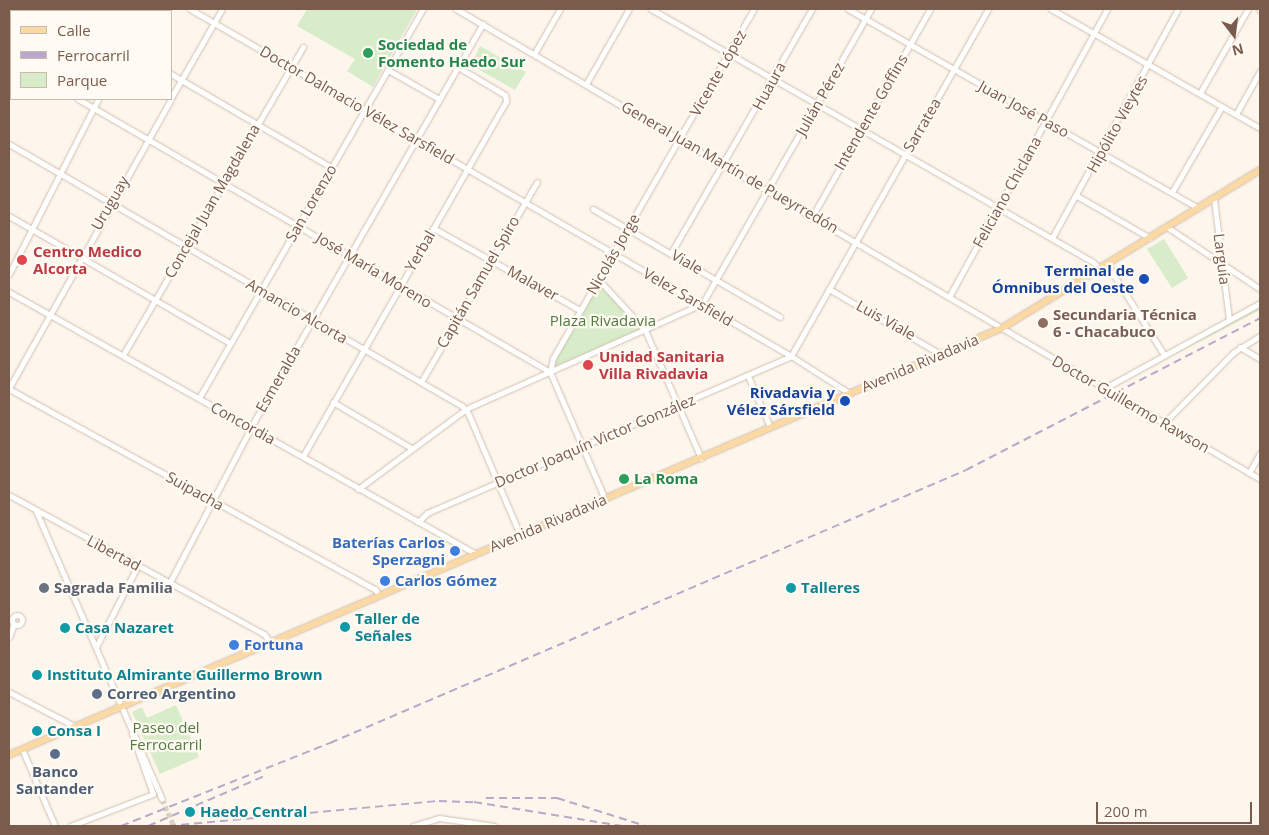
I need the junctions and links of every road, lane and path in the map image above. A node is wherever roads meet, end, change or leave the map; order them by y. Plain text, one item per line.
1 (190, 9) edge
2 (222, 9) edge
3 (423, 9) edge
4 (456, 9) edge
5 (560, 9) edge
6 (629, 9) edge
7 (651, 9) edge
8 (754, 9) edge
9 (812, 9) edge
10 (848, 9) edge
11 (871, 9) edge
12 (930, 9) edge
13 (988, 9) edge
14 (1051, 9) edge
15 (1106, 9) edge
16 (1178, 9) edge
17 (1248, 9) edge
18 (866, 19) junction
19 (214, 22) junction
20 (483, 24) junction
21 (1093, 32) junction
22 (910, 44) junction
23 (303, 47) dead end
24 (534, 54) junction
25 (729, 54) junction
26 (10, 61) edge
27 (1148, 64) junction
28 (290, 67) junction
29 (458, 67) junction
30 (9, 68) edge
31 (388, 70) junction
32 (954, 70) junction
33 (1260, 71) edge
34 (172, 75) edge
35 (182, 80) junction
36 (772, 80) junction
37 (586, 84) junction
38 (1200, 93) junction
39 (172, 96) edge
40 (439, 99) junction
41 (80, 100) edge
42 (98, 100) edge
43 (170, 100) edge
44 (817, 105) junction
45 (1222, 106) junction
46 (94, 108) junction
47 (365, 111) junction
48 (1236, 114) junction
49 (1045, 121) junction
50 (257, 124) junction
51 (1260, 128) edge
52 (860, 131) junction
53 (681, 138) junction
54 (147, 139) junction
55 (415, 139) junction
56 (9, 144) edge
57 (1102, 153) junction
58 (904, 157) junction
59 (725, 164) junction
60 (331, 167) junction
61 (468, 169) junction
62 (1260, 170) edge
63 (60, 174) junction
64 (223, 182) junction
65 (536, 182) dead end
66 (769, 189) junction
67 (1172, 192) junction
68 (1077, 196) junction
69 (1214, 198) junction
70 (111, 203) junction
71 (524, 203) junction
72 (999, 208) junction
73 (1199, 208) junction
74 (593, 209) dead end
75 (813, 215) junction
76 (9, 216) edge
77 (299, 225) junction
78 (1167, 227) junction
79 (433, 228) junction
80 (628, 228) junction
81 (32, 230) junction
82 (1052, 238) junction
83 (1150, 238) junction
84 (856, 241) junction
85 (186, 246) junction
86 (671, 253) junction
87 (612, 254) junction
88 (349, 256) junction
89 (80, 257) junction
90 (490, 260) junction
91 (1222, 263) junction
92 (1107, 264) junction
93 (1100, 269) junction
94 (9, 274) edge
95 (598, 278) junction
96 (716, 279) junction
97 (400, 285) junction
98 (829, 288) junction
99 (1260, 289) edge
100 (262, 290) junction
101 (9, 292) edge
102 (950, 295) junction
103 (155, 300) junction
104 (1260, 303) edge
105 (702, 304) junction
106 (580, 310) junction
107 (48, 313) junction
108 (780, 317) dead end
109 (312, 319) junction
110 (456, 319) junction
111 (1230, 320) junction
112 (1002, 328) junction
113 (645, 330) junction
114 (1260, 336) edge
115 (230, 343) junction
116 (1240, 347) junction
117 (363, 350) junction
118 (942, 354) junction
119 (123, 355) junction
120 (1164, 355) junction
121 (791, 356) junction
122 (1260, 360) edge
123 (550, 372) junction
124 (748, 376) junction
125 (421, 382) junction
126 (9, 388) edge
127 (1105, 388) junction
128 (849, 393) junction
129 (198, 398) junction
130 (334, 402) junction
131 (678, 406) junction
132 (466, 409) junction
133 (1163, 424) junction
134 (251, 427) junction
135 (770, 427) junction
136 (583, 447) junction
137 (411, 448) junction
138 (1260, 453) edge
139 (303, 456) junction
140 (700, 458) junction
141 (1249, 473) junction
142 (1260, 479) edge
143 (498, 483) junction
144 (358, 488) junction
145 (9, 496) edge
146 (605, 499) junction
147 (213, 501) junction
148 (36, 511) junction
149 (418, 522) junction
150 (520, 535) junction
151 (476, 554) junction
152 (138, 565) junction
153 (170, 582) junction
154 (379, 596) junction
155 (14, 624) dead end
156 (9, 637) edge
157 (270, 642) junction
158 (96, 648) junction
159 (9, 692) edge
160 (122, 706) junction
161 (74, 726) junction
162 (132, 728) junction
163 (22, 749) junction
164 (9, 755) edge
165 (162, 799) tunnel mouth
166 (55, 826) edge
167 (70, 826) edge
168 (413, 826) edge
169 (494, 826) edge

1 - 19 street, Doctor Dalmacio Vélez Sarsfield
2 - 19 street, Uruguay
3 - 31 street, San Lorenzo
4 - 20 street, General Juan Martín de Pueyrredón
5 - 24 street
6 - 37 street
7 - 25 street
8 - 25 street, Vicente López
9 - 36 street, Huaura
10 - 18 street, Juan José Paso
11 - 18 street, Julián Pérez
12 - 22 street, Intendente Goffins
13 - 32 street, Sarratea
14 - 21 street
15 - 21 street, Feliciano Chiclana
16 - 27 street, Hipólito Vieytes
17 - 38 street
18 - 22 street, Juan José Paso
18 - 44 street, Julián Pérez
19 - 28 street, Doctor Dalmacio Vélez Sarsfield
19 - 35 street, Uruguay
20 - 24 street, General Juan Martín de Pueyrredón
20 - 29 street, Esmeralda
21 - 27 street
21 - 49 street, Feliciano Chiclana
22 - 32 street, Juan José Paso
22 - 52 street, Intendente Goffins
23 - 28 street, Concejal Juan Magdalena
24 - 37 street, General Juan Martín de Pueyrredón
25 - 36 street
25 - 53 street, Vicente López
26 - 30 street
27 - 38 street
27 - 57 street, Hipólito Vieytes
28 - 47 street, Doctor Dalmacio Vélez Sarsfield
28 - 50 street, Concejal Juan Magdalena
29 - 40 street, Esmeralda
29 - 61 street, Yerbal
31 - 40 street
31 - 47 street, San Lorenzo
32 - 49 street, Juan José Paso
32 - 58 street, Sarratea
33 - 48 street
34 - 35 street
35 - 39 street, Uruguay
35 - 50 street
36 - 44 street
36 - 59 street, Huaura
37 - 53 street, General Juan Martín de Pueyrredón
38 - 45 street
40 - 55 street, Esmeralda
41 - 46 street, José María Moreno
42 - 46 street
43 - 54 street, Uruguay
44 - 52 street
44 - 66 street, Julián Pérez
45 - 48 street
45 - 67 street
46 - 54 street, José María Moreno
46 - 63 street
47 - 55 street, Doctor Dalmacio Vélez Sarsfield
47 - 60 street, San Lorenzo
48 - 51 street
49 - 57 street, Juan José Paso
49 - 72 street, Feliciano Chiclana
50 - 60 street
50 - 64 street, Concejal Juan Magdalena
52 - 58 street
52 - 75 street, Intendente Goffins
53 - 59 street, General Juan Martín de Pueyrredón
53 - 80 street, Nicolás Jorge
54 - 64 street, José María Moreno
54 - 70 street, Uruguay
55 - 61 street, Doctor Dalmacio Vélez Sarsfield
55 - 88 street, Esmeralda
56 - 63 street, Amancio Alcorta
57 - 67 street, Juan José Paso
57 - 68 street, Hipólito Vieytes
58 - 72 street
58 - 84 street, Sarratea
59 - 66 street, General Juan Martín de Pueyrredón
59 - 86 street, Huaura
60 - 77 street, San Lorenzo
61 - 71 street, Doctor Dalmacio Vélez Sarsfield
61 - 79 street, Yerbal
62 - 69 main road, Avenida Rivadavia
63 - 70 street, Amancio Alcorta
63 - 81 street
64 - 77 street, José María Moreno
64 - 85 street, Concejal Juan Magdalena
65 - 71 street, Capitán Samuel Spiro
66 - 75 street, General Juan Martín de Pueyrredón
66 - 96 street, Julián Pérez
67 - 73 street, Juan José Paso
68 - 82 street, Hipólito Vieytes
68 - 83 street
69 - 73 main road, Avenida Rivadavia
69 - 91 street, Larguía
70 - 85 street, Amancio Alcorta
70 - 89 street, Uruguay
71 - 87 street, Velez Sarsfield
71 - 90 street, Capitán Samuel Spiro
72 - 82 street
72 - 102 street, Feliciano Chiclana
73 - 78 main road, Avenida Rivadavia
74 - 80 street, Viale
75 - 84 street, General Juan Martín de Pueyrredón
76 - 81 street
77 - 88 street, José María Moreno
77 - 100 street, San Lorenzo
78 - 83 main road, Avenida Rivadavia
78 - 91 street
79 - 90 street, Malaver
79 - 97 street, Yerbal
80 - 86 street, Viale
80 - 87 street, Nicolás Jorge
81 - 89 street
81 - 94 street
82 - 93 street
83 - 92 main road, Avenida Rivadavia
84 - 98 street
84 - 102 street, General Juan Martín de Pueyrredón
85 - 100 street, Amancio Alcorta
85 - 103 street, Concejal Juan Magdalena
86 - 96 street, Viale
87 - 95 street, Nicolás Jorge
87 - 105 street, Velez Sarsfield
88 - 97 street, José María Moreno
88 - 109 street, Esmeralda
89 - 103 street
89 - 107 street, Uruguay
90 - 106 street, Malaver
90 - 110 street, Capitán Samuel Spiro
91 - 99 street
91 - 111 street, Larguía
92 - 93 main road, Avenida Rivadavia
92 - 120 street
93 - 112 main road, Avenida Rivadavia
95 - 106 street, Nicolás Jorge
95 - 113 street
96 - 105 street, Julián Pérez
96 - 108 street, Viale
97 - 110 street, José María Moreno
97 - 117 street, Yerbal
98 - 118 street, Luis Viale
98 - 121 street
100 - 109 street, Amancio Alcorta
100 - 115 street, San Lorenzo
101 - 107 street, Concordia
102 - 112 street, General Juan Martín de Pueyrredón
103 - 115 street
103 - 119 street, Concejal Juan Magdalena
104 - 111 street
105 - 113 street
105 - 121 street, Velez Sarsfield
106 - 123 street, Nicolás Jorge
107 - 119 street, Concordia
107 - 126 street, Uruguay
109 - 117 street, Amancio Alcorta
109 - 134 street, Esmeralda
110 - 123 street, José María Moreno
110 - 125 street, Capitán Samuel Spiro
111 - 120 street
112 - 118 main road, Avenida Rivadavia
112 - 127 street, Doctor Guillermo Rawson
113 - 123 street
113 - 131 street
114 - 116 street
115 - 129 street, San Lorenzo
116 - 122 street
116 - 133 street
117 - 125 street, Amancio Alcorta
117 - 130 street, Yerbal
118 - 128 main road, Avenida Rivadavia
119 - 129 street, Concordia
120 - 127 street
121 - 124 street, Doctor Joaquín Victor González
121 - 128 street, Velez Sarsfield
123 - 132 street
123 - 136 street
124 - 131 street, Doctor Joaquín Victor González
124 - 135 street
125 - 132 street, Amancio Alcorta
126 - 147 street, Suipacha
127 - 133 street, Doctor Guillermo Rawson
128 - 135 main road, Avenida Rivadavia
129 - 134 street, Concordia
130 - 137 street
130 - 139 street, Yerbal
131 - 136 street, Doctor Joaquín Victor González
131 - 140 street
132 - 137 street
132 - 143 street
133 - 141 street, Doctor Guillermo Rawson
134 - 139 street, Concordia
134 - 147 street, Esmeralda
135 - 140 main road, Avenida Rivadavia
136 - 143 street, Doctor Joaquín Victor González
136 - 146 street
137 - 144 street
138 - 141 street
139 - 144 street, Concordia
140 - 146 main road, Avenida Rivadavia
141 - 142 street, Doctor Guillermo Rawson
143 - 149 street, Doctor Joaquín Victor González
143 - 150 street
144 - 149 street, Concordia
145 - 148 street, Libertad
146 - 150 main road, Avenida Rivadavia
147 - 153 street, Esmeralda
147 - 154 street, Suipacha
148 - 152 street, Libertad
148 - 158 street
149 - 151 street, Concordia
150 - 151 main road, Avenida Rivadavia
151 - 154 main road, Avenida Rivadavia
152 - 153 street, Libertad
152 - 158 street
153 - 157 street, Libertad
154 - 157 main road, Avenida Rivadavia
155 - 156 street
157 - 160 main road, Avenida Rivadavia
158 - 160 street
159 - 161 street
160 - 161 main road, Avenida Rivadavia
160 - 162 street
161 - 163 main road, Avenida Rivadavia
162 - 165 street
162 - 167 street
163 - 164 main road, Avenida Rivadavia
163 - 166 street
168 - 169 street

